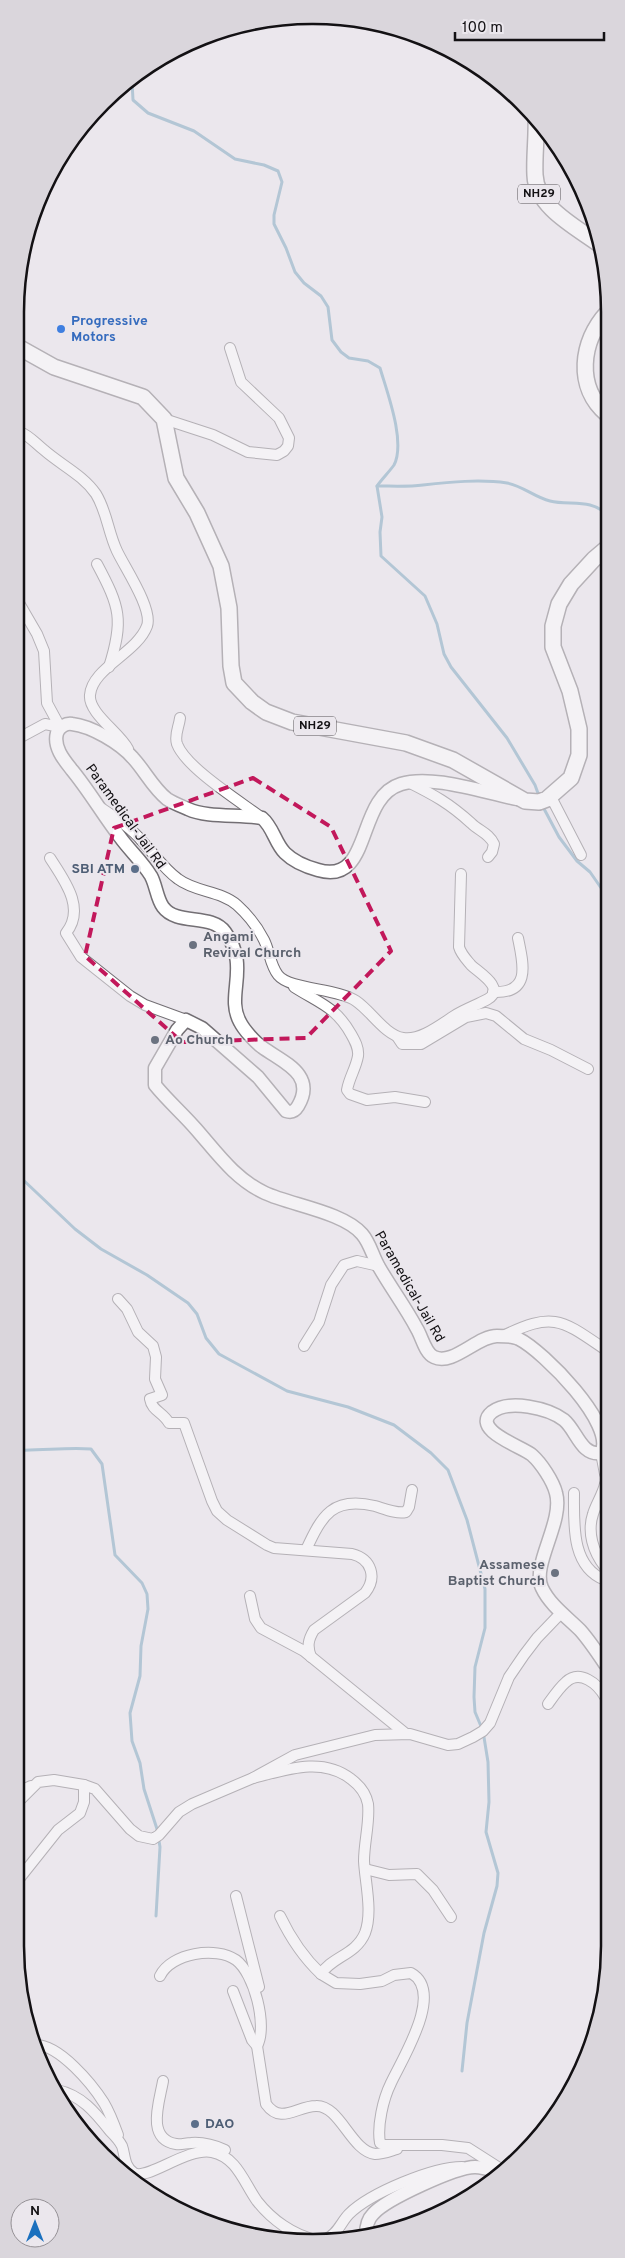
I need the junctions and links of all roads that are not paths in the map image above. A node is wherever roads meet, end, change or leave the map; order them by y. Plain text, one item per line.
1 (537, 131) edge
2 (591, 237) edge
3 (601, 320) edge
4 (230, 348) dead end
5 (24, 350) edge
6 (601, 409) edge
7 (164, 419) junction
8 (24, 434) edge
9 (601, 553) edge
10 (97, 564) dead end
11 (24, 616) edge
12 (109, 668) junction
13 (180, 718) dead end
14 (60, 727) junction
15 (24, 735) edge
16 (132, 757) junction
17 (408, 782) junction
18 (550, 797) junction
19 (525, 801) junction
20 (98, 806) junction
21 (262, 818) junction
22 (581, 855) dead end
23 (488, 857) dead end
24 (50, 858) dead end
25 (461, 874) dead end
26 (518, 938) dead end
27 (285, 981) junction
28 (493, 992) junction
29 (186, 1020) junction
30 (395, 1036) junction
31 (588, 1069) dead end
32 (425, 1102) dead end
33 (379, 1266) junction
34 (118, 1299) dead end
35 (503, 1336) junction
36 (304, 1346) dead end
37 (601, 1347) edge
38 (601, 1433) edge
39 (601, 1452) edge
40 (412, 1490) dead end
41 (574, 1493) dead end
42 (601, 1494) edge
43 (306, 1550) junction
44 (601, 1560) edge
45 (601, 1577) edge
46 (250, 1596) dead end
47 (561, 1613) junction
48 (311, 1657) junction
49 (601, 1659) edge
50 (601, 1692) edge
51 (548, 1704) dead end
52 (406, 1734) junction
53 (253, 1778) junction
54 (38, 1782) junction
55 (84, 1785) junction
56 (24, 1789) edge
57 (24, 1797) edge
58 (365, 1869) junction
59 (24, 1873) edge
60 (236, 1896) dead end
61 (280, 1916) dead end
62 (451, 1917) dead end
63 (321, 1974) junction
64 (160, 1976) dead end
65 (233, 1991) dead end
66 (260, 2012) junction
67 (41, 2044) edge
68 (257, 2046) junction
69 (163, 2081) dead end
70 (63, 2091) edge
71 (121, 2145) junction
72 (408, 2145) junction
73 (474, 2167) junction
74 (497, 2168) edge
75 (131, 2170) edge
76 (494, 2170) edge
77 (135, 2173) edge
78 (241, 2174) junction
79 (366, 2229) edge
80 (300, 2234) edge
81 (332, 2234) edge

1 - 2 highway, NH29
3 - 6 highway
4 - 7 street
5 - 7 highway
7 - 19 highway, NH29
8 - 12 street
9 - 18 highway
10 - 12 street
11 - 14 street
12 - 16 street
13 - 21 street
14 - 15 street
14 - 16 main road
14 - 20 main road, Paramedical-Jail Rd
16 - 21 main road
17 - 19 main road
17 - 21 main road
17 - 23 street
18 - 19 highway
18 - 22 street
20 - 27 street
20 - 29 main road, Paramedical-Jail Rd
24 - 29 street
25 - 28 street
26 - 28 street
27 - 30 street
27 - 32 street
28 - 30 street
29 - 33 main road, Paramedical-Jail Rd
30 - 31 street
33 - 35 main road, Paramedical-Jail Rd
33 - 36 street
34 - 43 street
35 - 37 street
35 - 38 main road, Paramedical-Jail Rd
39 - 47 main road
40 - 43 street
41 - 45 street
42 - 44 street
43 - 48 street
46 - 48 street
47 - 49 main road
47 - 52 street
48 - 52 street
50 - 51 street
52 - 53 street
53 - 55 street
53 - 58 street
54 - 55 street
54 - 56 street
54 - 57 street
55 - 59 street
58 - 62 street
58 - 63 street
60 - 66 street
61 - 63 street
63 - 72 street
64 - 66 street
65 - 68 street
66 - 68 street
67 - 71 street
68 - 72 street
69 - 78 street
70 - 71 street
71 - 75 street
72 - 74 street
73 - 76 main road
73 - 79 main road
73 - 81 street
77 - 78 street
78 - 80 street

